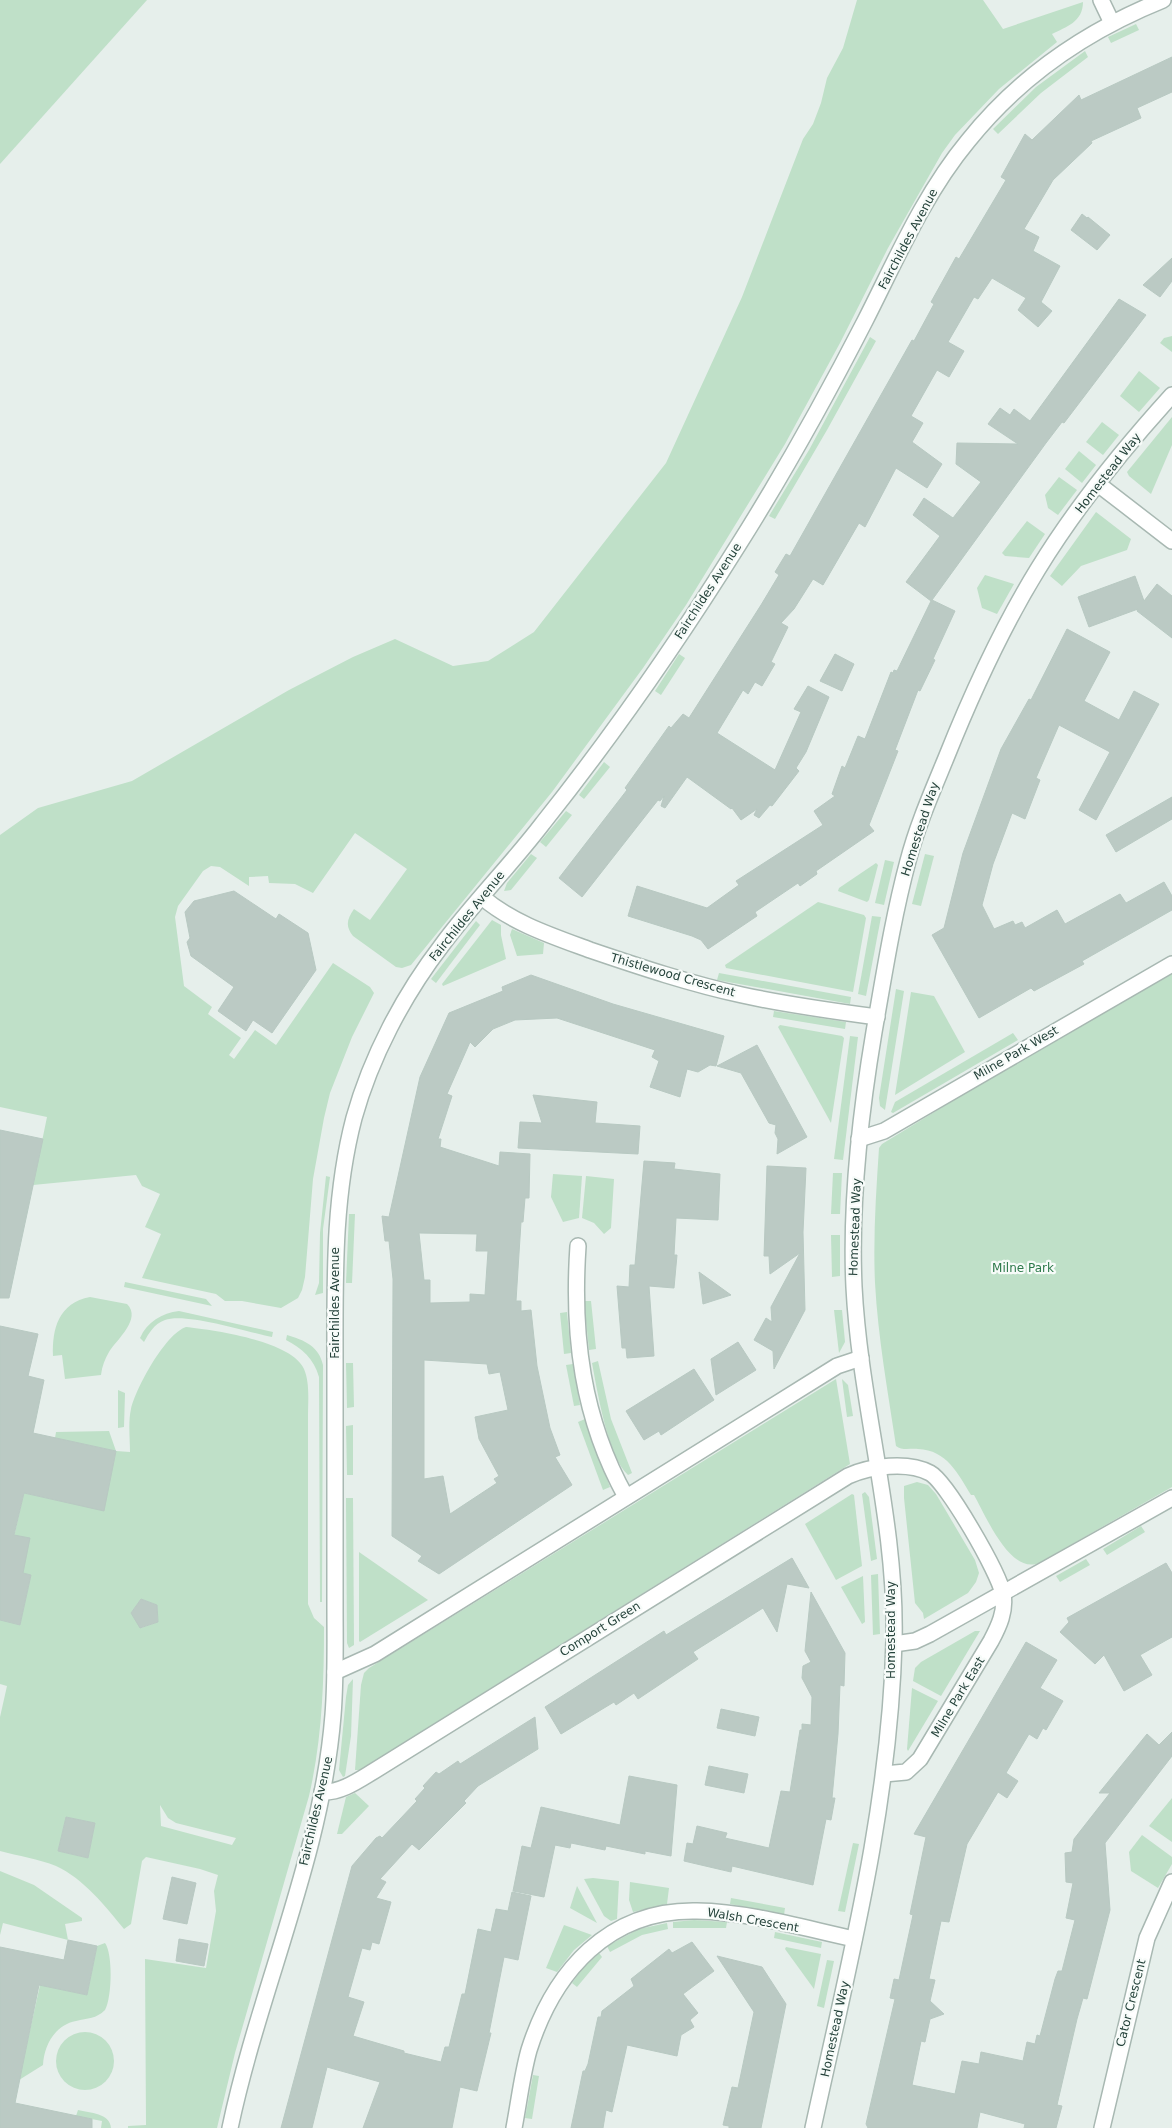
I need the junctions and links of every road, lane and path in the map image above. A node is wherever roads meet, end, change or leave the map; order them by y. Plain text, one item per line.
1 (1101, 0) edge
2 (1163, 0) edge
3 (1112, 23) junction
4 (1172, 395) edge
5 (1098, 484) junction
6 (1172, 541) edge
7 (482, 897) junction
8 (1172, 964) edge
9 (877, 1017) junction
10 (859, 1139) junction
11 (578, 1246) dead end
12 (861, 1358) junction
13 (878, 1468) junction
14 (626, 1497) junction
15 (1172, 1498) edge
16 (1003, 1594) junction
17 (894, 1644) junction
18 (335, 1672) junction
19 (884, 1774) junction
20 (322, 1792) junction
21 (1172, 1882) edge
22 (854, 1939) junction
23 (230, 2128) edge
24 (514, 2128) edge
25 (814, 2128) edge
26 (1102, 2128) edge

1 - 3 street
2 - 3 street, Fairchildes Avenue
3 - 7 street, Fairchildes Avenue
4 - 5 street, Homestead Way
5 - 6 street
5 - 9 street, Homestead Way
7 - 9 street, Thistlewood Crescent
7 - 18 street, Fairchildes Avenue
8 - 10 street, Milne Park West
9 - 10 street, Homestead Way
10 - 12 street, Homestead Way
11 - 14 street
12 - 13 street, Homestead Way
12 - 14 street
13 - 16 street
13 - 17 street, Homestead Way
13 - 20 street, Comport Green
14 - 18 street
15 - 16 street
16 - 17 street
16 - 19 street, Milne Park East
17 - 19 street, Homestead Way
18 - 20 street, Fairchildes Avenue
19 - 22 street, Homestead Way
20 - 23 street, Fairchildes Avenue
21 - 26 street, Cator Crescent
22 - 24 street, Walsh Crescent
22 - 25 street, Homestead Way

